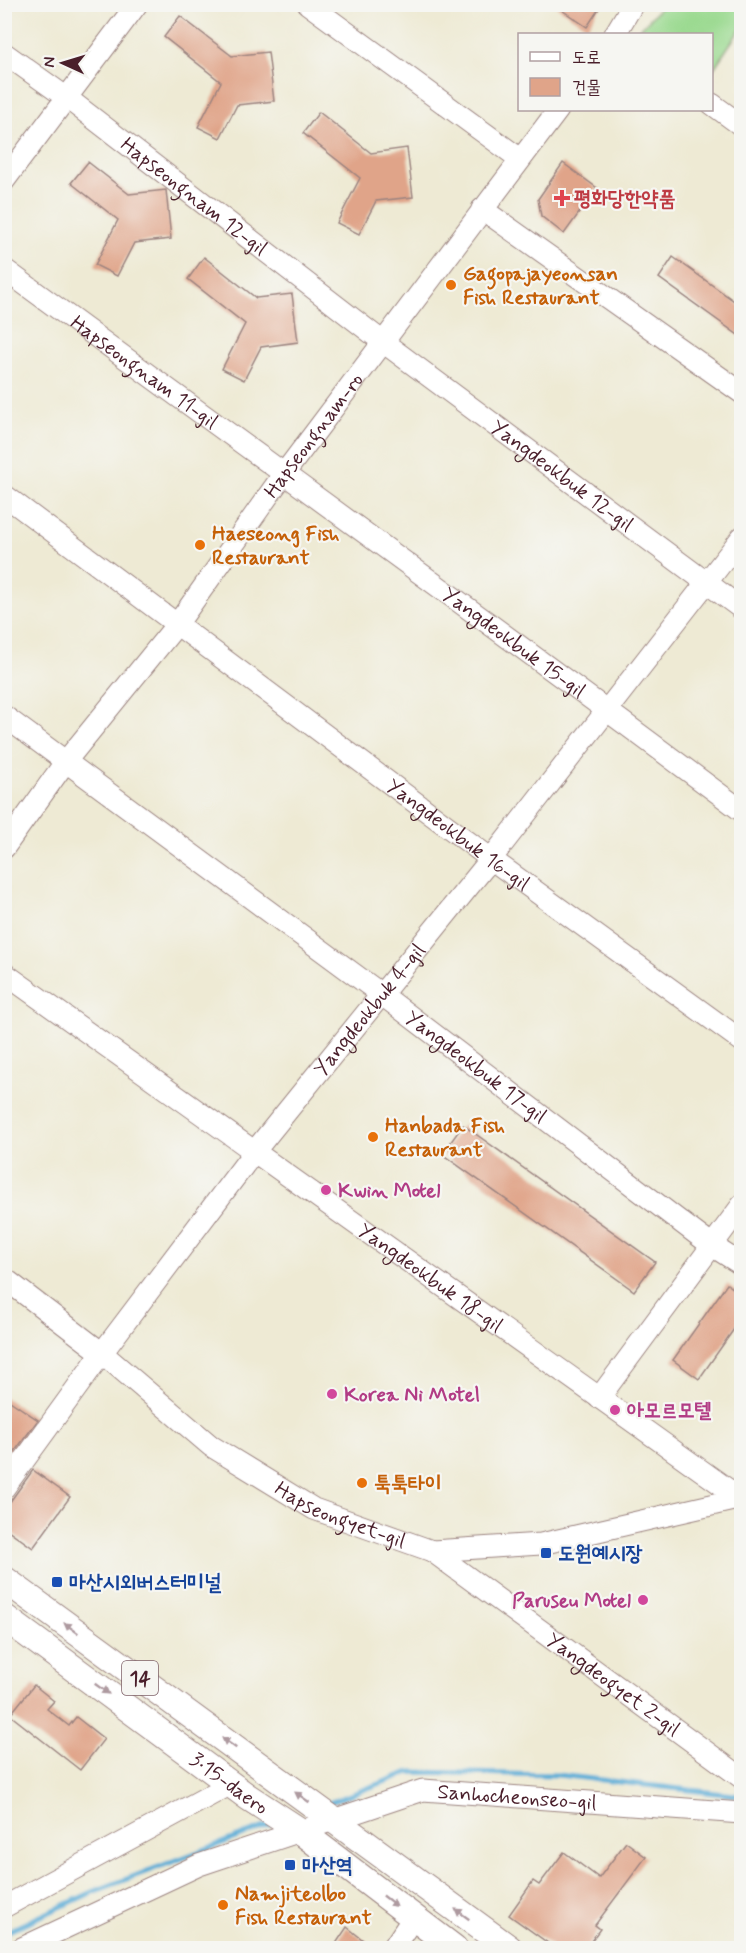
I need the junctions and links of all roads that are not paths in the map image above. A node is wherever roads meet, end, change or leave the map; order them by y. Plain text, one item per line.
1 (137, 4) edge
2 (308, 4) edge
3 (633, 4) edge
4 (617, 33) edge
5 (4, 53) edge
6 (67, 98) junction
7 (713, 105) edge
8 (557, 111) edge
9 (741, 126) edge
10 (520, 159) junction
11 (4, 181) edge
12 (482, 209) junction
13 (4, 269) edge
14 (383, 342) junction
15 (741, 393) edge
16 (283, 475) junction
17 (4, 495) edge
18 (741, 537) edge
19 (706, 582) junction
20 (741, 609) edge
21 (178, 624) junction
22 (607, 710) junction
23 (4, 716) edge
24 (66, 761) junction
25 (741, 811) edge
26 (4, 848) edge
27 (491, 859) junction
28 (4, 973) edge
29 (381, 994) junction
30 (741, 1041) edge
31 (254, 1152) junction
32 (741, 1205) edge
33 (711, 1245) junction
34 (741, 1266) edge
35 (4, 1278) edge
36 (102, 1353) junction
37 (600, 1398) junction
38 (4, 1488) edge
39 (741, 1498) edge
40 (432, 1551) junction
41 (4, 1579) edge
42 (4, 1617) edge
43 (738, 1772) edge
44 (239, 1791) junction
45 (741, 1813) edge
46 (332, 1818) junction
47 (297, 1830) junction
48 (8, 1900) edge
49 (413, 1918) junction
50 (22, 1948) edge
51 (393, 1948) edge
52 (454, 1948) edge
53 (509, 1948) edge

1 - 6 street
2 - 10 street
3 - 4 street
5 - 6 street, Hapseongnam 12-gil
6 - 11 street
6 - 14 street, Hapseongnam 12-gil
7 - 9 street
8 - 10 street, Hapseongnam-ro
10 - 12 street, Hapseongnam-ro
12 - 14 street, Hapseongnam-ro
12 - 15 street
13 - 16 street, Hapseongnam 11-gil
14 - 16 street, Hapseongnam-ro
14 - 19 street, Yangdeokbuk 12-gil
16 - 21 street, Hapseongnam-ro
16 - 22 street, Yangdeokbuk 15-gil
17 - 21 street, Yangdeokbuk 16-gil
18 - 19 street, Yangdeokbuk 4-gil
19 - 20 street, Yangdeokbuk 12-gil
19 - 22 street, Yangdeokbuk 4-gil
21 - 24 street, Hapseongnam-ro
21 - 27 street, Yangdeokbuk 16-gil
22 - 25 street, Yangdeokbuk 15-gil
22 - 27 street, Yangdeokbuk 4-gil
23 - 24 street, Yangdeokbuk 17-gil
24 - 26 street, Hapseongnam-ro
24 - 29 street, Yangdeokbuk 17-gil
27 - 29 street, Yangdeokbuk 4-gil
27 - 30 street, Yangdeokbuk 16-gil
28 - 31 street, Yangdeokbuk 18-gil
29 - 31 street, Yangdeokbuk 4-gil
29 - 33 street, Yangdeokbuk 17-gil
31 - 36 street, Yangdeokbuk 4-gil
31 - 37 street, Yangdeokbuk 18-gil
32 - 33 street
33 - 34 street, Yangdeokbuk 17-gil
33 - 37 street
35 - 36 street, Hapseongyet-gil
36 - 38 street, Yangdeokbuk 4-gil
36 - 40 street, Hapseongyet-gil
37 - 39 street, Yangdeokbuk 18-gil
39 - 40 street, Hapseongyet-gil
40 - 43 street, Yangdeogyet 2-gil
46 -> 41 main road, 3·15-daero / 14
42 -> 44 main road, 3·15-daero / 14
44 - 47 main road, 3·15-daero / 14
44 - 48 street
45 - 46 street, Sanhocheonseo-gil
46 - 47 street, Sanhocheonseo-gil
53 -> 46 main road, 14
47 -> 49 main road, 3·15-daero / 14
47 - 50 street, Sanhocheonseo-gil
49 - 51 street
49 - 52 main road, 3·15-daero / 14

